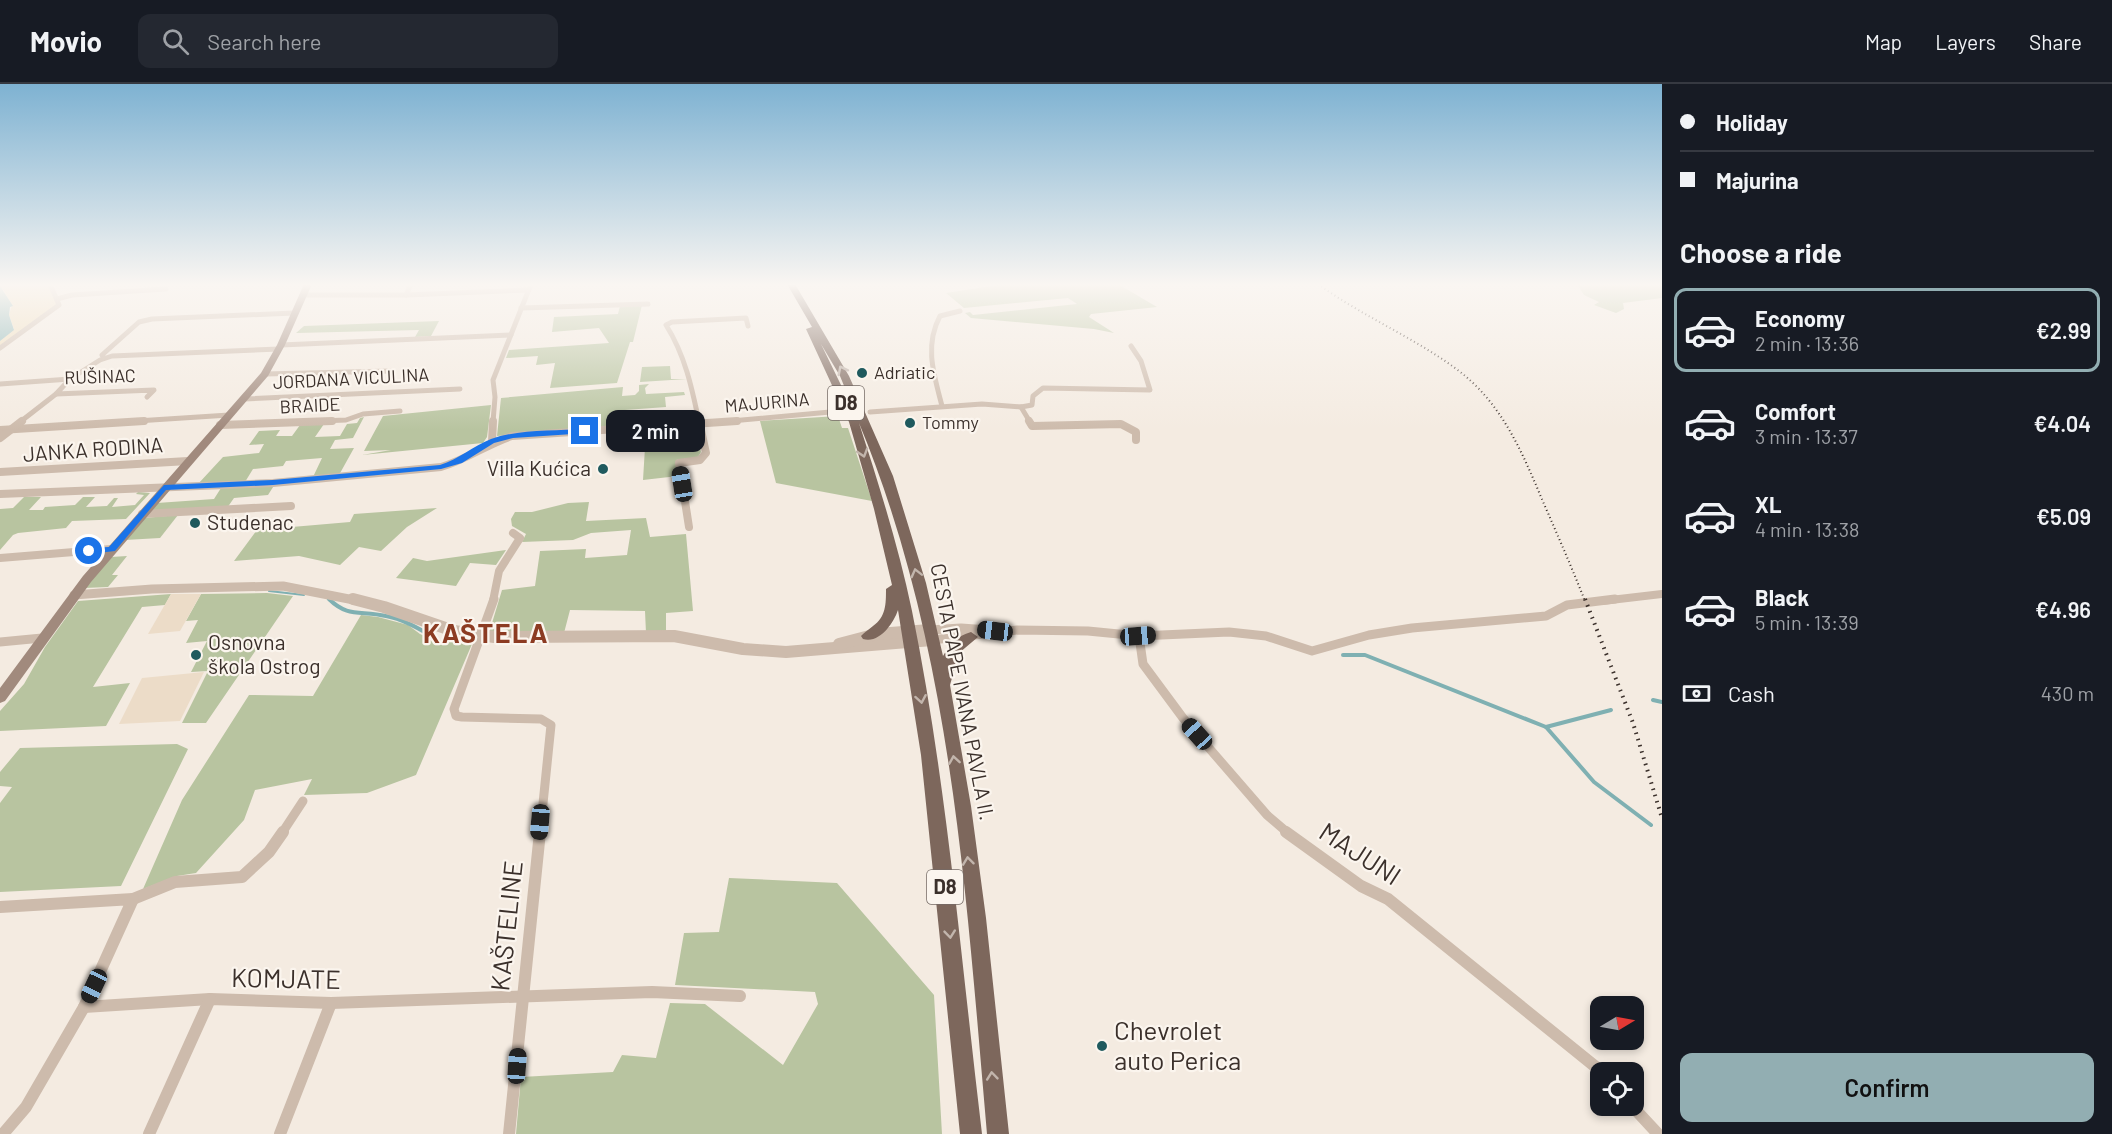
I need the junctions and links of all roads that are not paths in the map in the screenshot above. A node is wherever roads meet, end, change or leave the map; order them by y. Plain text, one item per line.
1 (21, 333) edge
2 (127, 333) edge
3 (286, 333) edge
4 (671, 333) edge
5 (812, 333) edge
6 (822, 333) edge
7 (932, 333) edge
8 (511, 335) joint
9 (1131, 346) dead end
10 (280, 347) junction
11 (0, 348) edge
12 (104, 358) junction
13 (390, 371) dead end
14 (265, 374) junction
15 (70, 379) junction
16 (0, 384) edge
17 (460, 389) dead end
18 (56, 394) junction
19 (147, 397) dead end
20 (244, 399) junction
21 (942, 406) junction
22 (1021, 407) junction
23 (400, 411) dead end
24 (841, 411) dead end
25 (870, 412) dead end
26 (230, 415) junction
27 (699, 424) junction
28 (220, 425) junction
29 (0, 430) edge
30 (11, 430) junction
31 (0, 438) edge
32 (1136, 440) dead end
33 (492, 441) junction
34 (188, 461) junction
35 (0, 472) edge
36 (164, 488) junction
37 (0, 494) edge
38 (291, 506) dead end
39 (142, 514) junction
40 (689, 527) dead end
41 (513, 534) dead end
42 (111, 549) junction
43 (0, 558) edge
44 (897, 575) junction
45 (1662, 594) edge
46 (74, 595) junction
47 (995, 631) junction
48 (931, 635) junction
49 (482, 636) junction
50 (868, 636) junction
51 (910, 636) junction
52 (1138, 636) junction
53 (971, 637) junction
54 (42, 638) junction
55 (0, 642) edge
56 (828, 648) junction
57 (942, 688) junction
58 (0, 698) edge
59 (303, 801) dead end
60 (134, 898) junction
61 (0, 907) edge
62 (740, 996) dead end
63 (522, 998) junction
64 (210, 999) junction
65 (331, 1003) junction
66 (84, 1007) junction
67 (1590, 1062) edge
68 (1641, 1116) edge
69 (3, 1134) edge
70 (148, 1134) edge
71 (280, 1134) edge
72 (510, 1134) edge
73 (970, 1134) edge
74 (998, 1134) edge
75 (1658, 1134) edge

1 - 11 street
2 - 12 street
3 - 10 main road
4 - 27 street
5 -> 44 main road, CESTA PAPE IVANA PAVLA II. / D8
48 -> 6 main road, CESTA PAPE IVANA PAVLA II. / D8
7 - 21 street
8 - 10 street
8 - 33 street
9 - 22 street
10 - 12 street
10 - 14 main road
12 - 15 street
13 - 14 street
14 - 20 main road
15 - 16 street
15 - 18 street, RUŠINAC
17 - 20 street, JORDANA VICULINA
18 - 19 street, RUŠINAC
18 - 30 street
20 - 26 main road
21 - 22 street
21 - 25 street
22 - 32 street
23 - 28 street, BRAIDE
24 - 27 street, MAJURINA
26 - 28 main road
26 - 30 street
27 - 33 street, MAJURINA
27 - 40 street
28 - 34 main road
29 - 30 street
30 - 31 street
33 - 36 street, MAJURINA
34 - 35 street, JANKA RODINA
34 - 36 main road
36 - 37 street, MAJURINA
36 - 39 main road
38 - 39 street
39 - 42 main road
41 - 49 street
42 - 43 street
42 - 46 main road
44 - 50 main road
44 - 51 main road, CESTA PAPE IVANA PAVLA II. / D8
45 - 52 street
46 - 49 street
46 - 54 main road
47 - 48 street
47 - 52 street
47 - 53 street
48 - 51 street
48 - 53 street
48 - 57 main road, CESTA PAPE IVANA PAVLA II. / D8
49 - 56 street
49 - 63 street, KAŠTELINE
50 - 51 street
50 - 56 street
51 - 56 street
51 -> 73 main road, CESTA PAPE IVANA PAVLA II. / D8
52 - 67 street, MAJUNI
53 - 57 main road
54 - 55 street
54 - 58 main road
74 -> 57 main road, CESTA PAPE IVANA PAVLA II. / D8
59 - 60 street
60 - 61 street
60 - 66 street
62 - 63 street, KOMJATE
63 - 65 street, KOMJATE
63 - 72 street, KAŠTELINE
64 - 65 street, KOMJATE
64 - 66 street, KOMJATE
64 - 70 street
65 - 71 street
66 - 69 street
68 - 75 street

